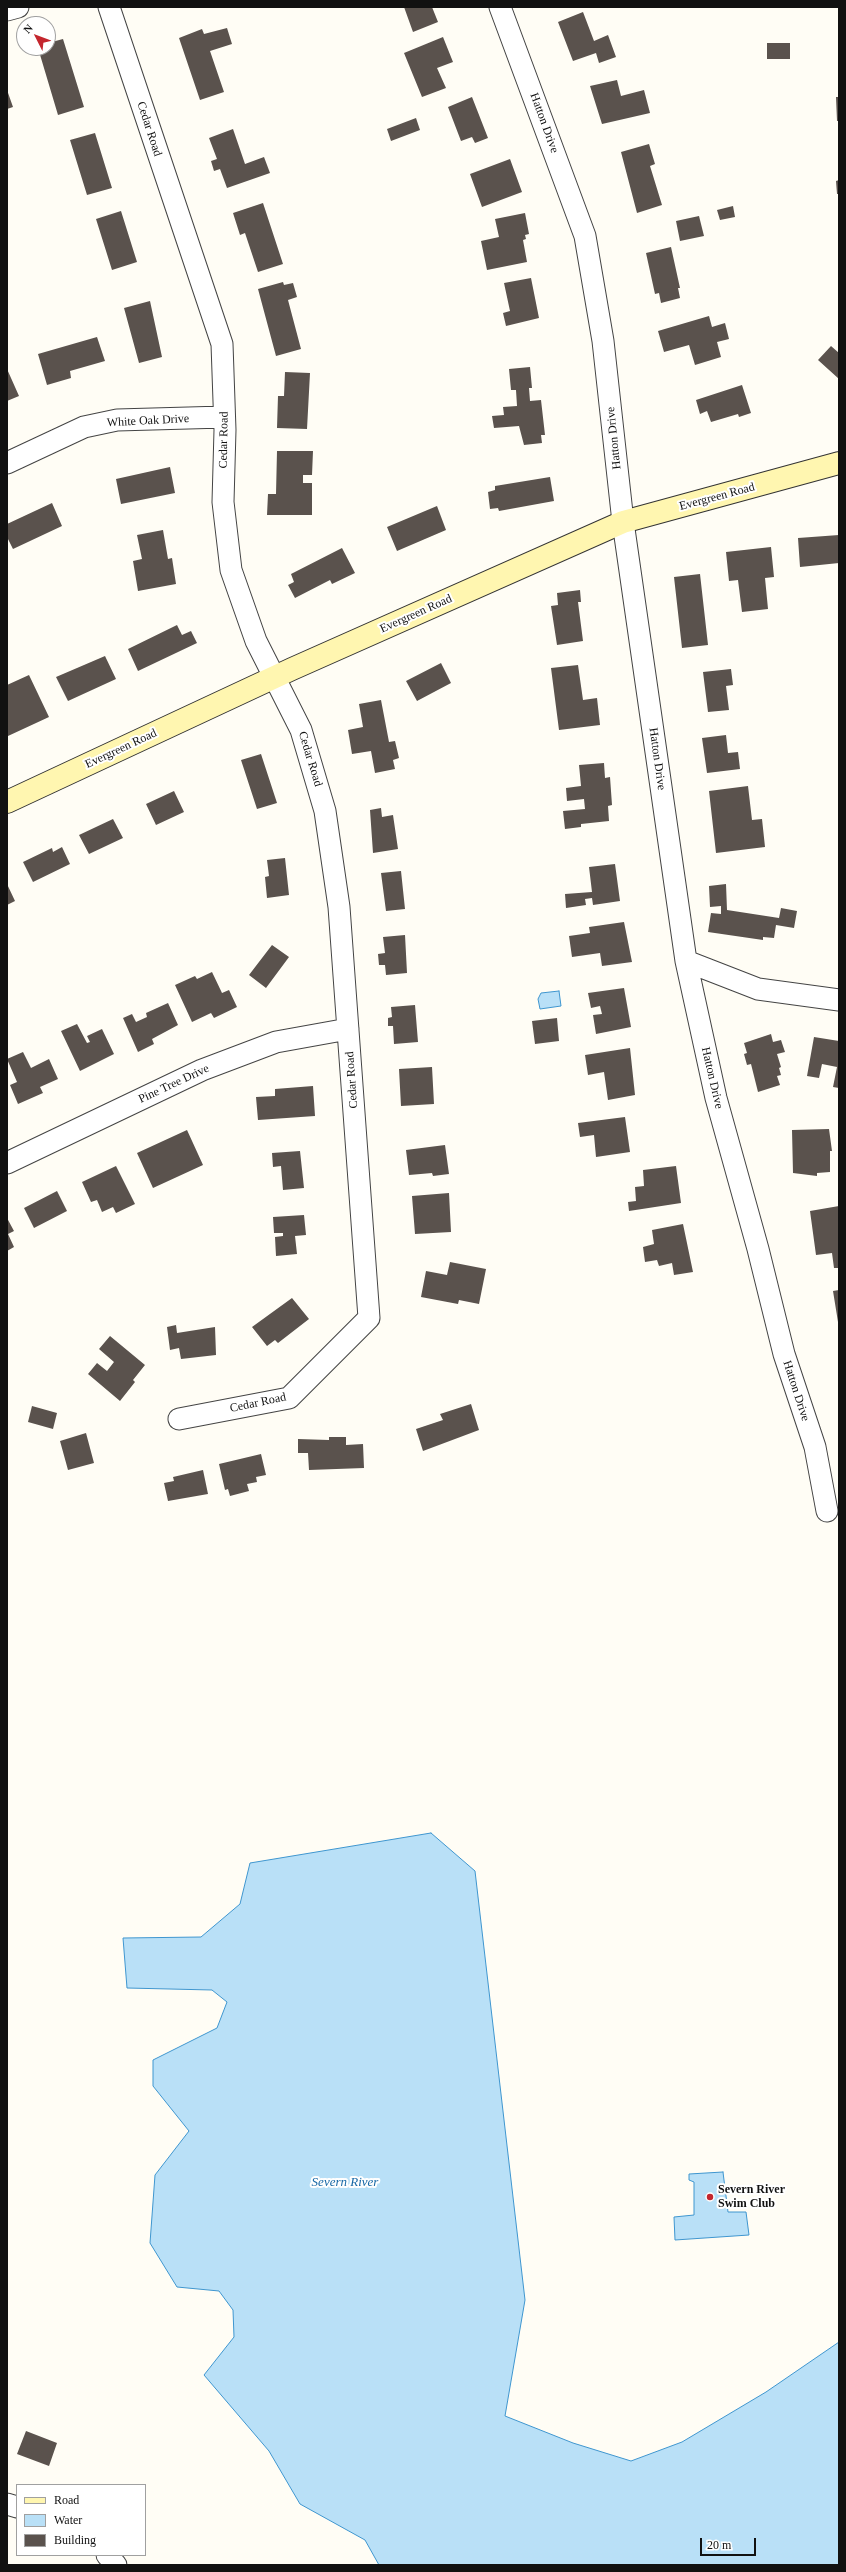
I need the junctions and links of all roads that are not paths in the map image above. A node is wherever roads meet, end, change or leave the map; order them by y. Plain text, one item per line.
1 (18, 7) edge
2 (109, 7) edge
3 (500, 7) edge
4 (7, 10) edge
5 (224, 417) junction
6 (7, 463) edge
7 (839, 463) edge
8 (623, 522) junction
9 (274, 678) junction
10 (7, 802) edge
11 (686, 961) junction
12 (839, 1000) edge
13 (348, 1029) junction
14 (7, 1163) edge
15 (180, 1419) dead end
16 (827, 1511) dead end
17 (107, 2556) edge
18 (116, 2565) edge

1 - 4 street
2 - 5 street, Cedar Road
3 - 8 street, Hatton Drive
5 - 6 street, White Oak Drive
5 - 9 street, Cedar Road
7 - 8 street, Evergreen Road
8 - 9 street, Evergreen Road
8 - 11 street, Hatton Drive
9 - 10 street, Evergreen Road
9 - 13 street, Cedar Road
11 - 12 street
11 - 16 street, Hatton Drive
13 - 14 street, Pine Tree Drive
13 - 15 street, Cedar Road
17 - 18 street

